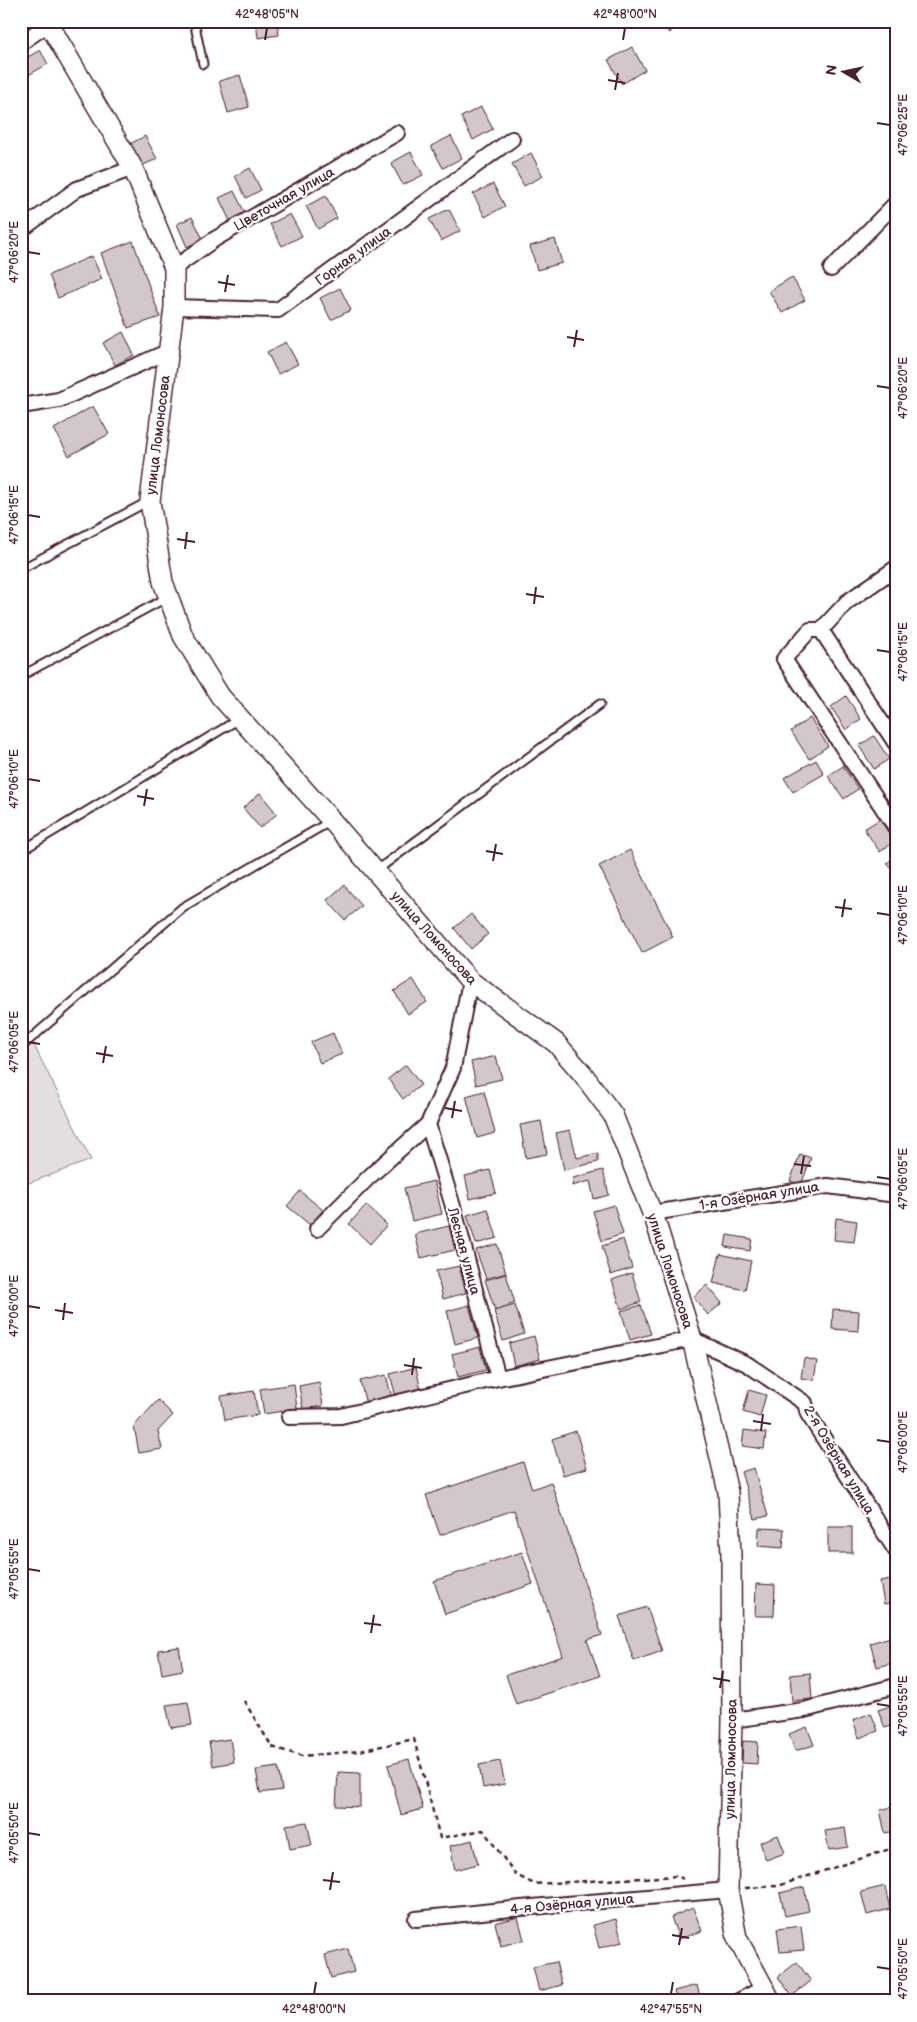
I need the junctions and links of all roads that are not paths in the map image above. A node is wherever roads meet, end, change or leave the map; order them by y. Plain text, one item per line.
1 (194, 21) edge
2 (48, 23) edge
3 (21, 43) edge
4 (203, 64) dead end
5 (397, 134) dead end
6 (512, 140) dead end
7 (133, 168) junction
8 (896, 202) edge
9 (21, 230) edge
10 (174, 268) junction
11 (831, 269) dead end
12 (174, 307) junction
13 (169, 351) junction
14 (21, 406) edge
15 (150, 501) junction
16 (896, 568) edge
17 (21, 569) edge
18 (168, 597) junction
19 (821, 630) junction
20 (21, 676) edge
21 (600, 704) dead end
22 (240, 719) junction
23 (896, 744) edge
24 (332, 821) junction
25 (896, 828) edge
26 (21, 851) edge
27 (375, 872) junction
28 (470, 981) junction
29 (21, 1047) edge
30 (428, 1124) junction
31 (896, 1196) edge
32 (652, 1213) junction
33 (317, 1229) dead end
34 (692, 1339) junction
35 (498, 1378) junction
36 (289, 1417) dead end
37 (896, 1552) edge
38 (896, 1686) edge
39 (732, 1720) junction
40 (728, 1890) junction
41 (416, 1919) dead end
42 (767, 1995) edge
43 (738, 2001) edge

1 - 4 lane
2 - 3 street
2 - 7 street, улица Ломоносова
5 - 10 street, Цветочная улица
6 - 12 street, Горная улица
7 - 9 street
7 - 10 street, улица Ломоносова
8 - 11 street
10 - 12 street, улица Ломоносова
12 - 13 street, улица Ломоносова
13 - 14 street
13 - 15 street, улица Ломоносова
15 - 17 lane
15 - 18 street, улица Ломоносова
16 - 19 street
18 - 20 lane
18 - 22 street, улица Ломоносова
19 - 23 street
19 - 25 street
21 - 27 lane
22 - 24 street, улица Ломоносова
22 - 26 lane
24 - 27 street, улица Ломоносова
24 - 29 lane
27 - 28 street, улица Ломоносова
28 - 30 street
28 - 32 street, улица Ломоносова
30 - 33 street
30 - 35 street, Лесная улица
31 - 32 street, 1-я Озёрная улица
32 - 34 street, улица Ломоносова
34 - 35 street
34 - 37 street, 2-я Озёрная улица
34 - 39 street, улица Ломоносова
35 - 36 street
38 - 39 street
39 - 40 street, улица Ломоносова
40 - 41 street, 4-я Озёрная улица
40 - 42 street, улица Ломоносова
42 - 43 street

